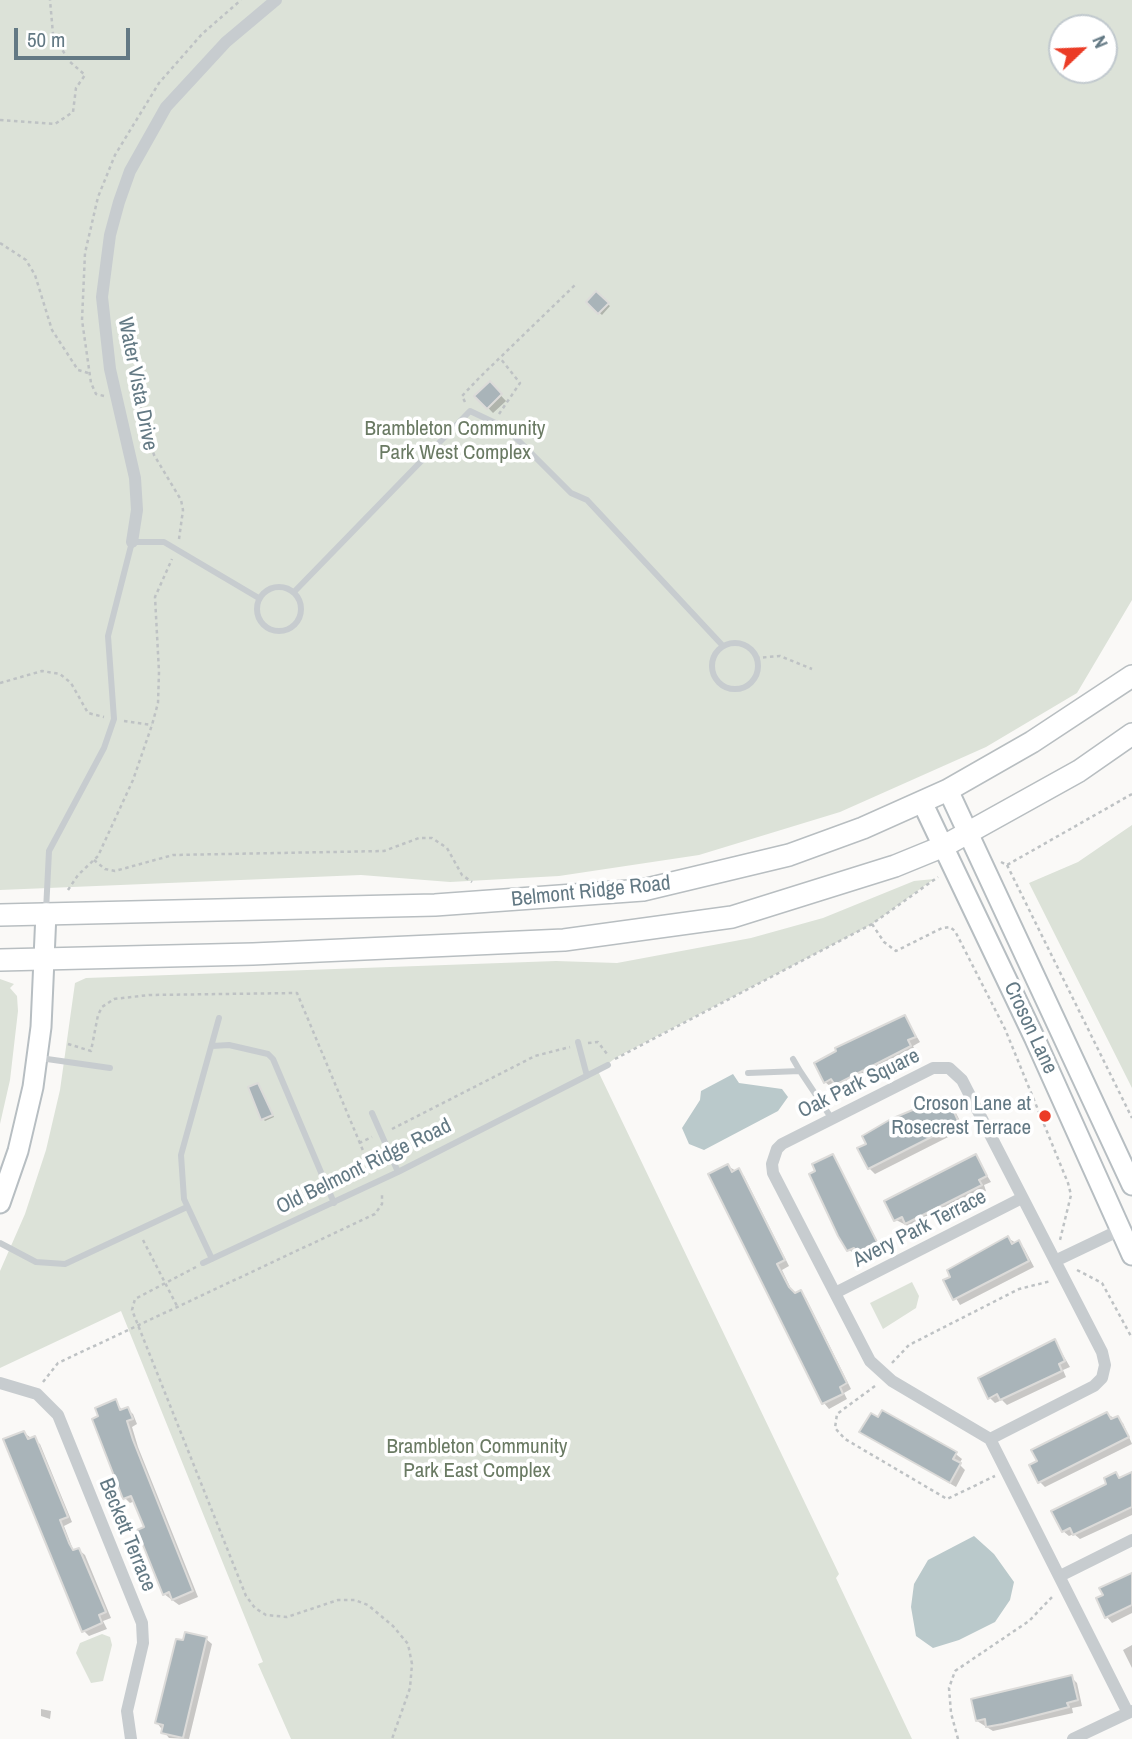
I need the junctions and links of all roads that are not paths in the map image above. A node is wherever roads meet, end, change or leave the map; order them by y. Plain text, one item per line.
1 (276, 0) edge
2 (132, 542) junction
3 (295, 593) junction
4 (257, 597) junction
5 (723, 646) junction
6 (1132, 676) edge
7 (1132, 734) edge
8 (948, 790) junction
9 (922, 802) junction
10 (969, 834) junction
11 (944, 846) junction
12 (46, 913) junction
13 (0, 915) edge
14 (45, 959) junction
15 (0, 960) edge
16 (219, 1018) dead end
17 (578, 1042) dead end
18 (212, 1046) junction
19 (38, 1058) junction
20 (793, 1059) dead end
21 (608, 1065) dead end
22 (110, 1068) dead end
23 (800, 1071) junction
24 (748, 1073) dead end
25 (587, 1076) junction
26 (372, 1113) dead end
27 (832, 1119) junction
28 (398, 1172) junction
29 (1132, 1185) edge
30 (1022, 1198) junction
31 (0, 1203) edge
32 (334, 1203) junction
33 (187, 1208) junction
34 (1120, 1230) junction
35 (0, 1243) edge
36 (1132, 1255) edge
37 (212, 1259) junction
38 (1055, 1261) junction
39 (203, 1264) road end
40 (835, 1293) junction
41 (0, 1383) edge
42 (990, 1439) junction
43 (1132, 1540) edge
44 (1063, 1582) junction
45 (1130, 1712) edge
46 (131, 1739) edge
47 (1073, 1739) edge

1 - 2 street, Water Vista Drive
2 - 4 lane
2 - 12 lane
3 - 4 lane
3 - 4 lane
3 - 5 lane
5 - 5 lane
6 - 8 main road, Belmont Ridge Road
7 - 10 main road, Belmont Ridge Road
8 - 9 main road, Belmont Ridge Road
8 - 10 main road, Croson Lane
9 - 11 main road, Croson Lane
9 - 12 main road, Belmont Ridge Road
10 - 11 main road, Belmont Ridge Road
10 - 29 main road, Croson Lane
11 - 14 main road, Belmont Ridge Road
11 - 34 main road, Croson Lane
12 - 13 main road, Belmont Ridge Road
12 - 14 main road
14 - 15 main road, Belmont Ridge Road
14 - 19 main road
16 - 18 lane
17 - 25 lane
18 - 32 lane
18 - 33 lane
19 - 22 lane
19 - 31 main road
20 - 23 lane
21 - 25 lane, Old Belmont Ridge Road
23 - 24 lane
23 - 27 lane
25 - 28 lane, Old Belmont Ridge Road
26 - 28 lane
27 - 30 street, Oak Park Square
27 - 40 street, Oak Park Square
28 - 32 lane, Old Belmont Ridge Road
30 - 38 street, Oak Park Square
30 - 40 street, Avery Park Terrace
32 - 37 lane, Old Belmont Ridge Road
33 - 35 lane
33 - 37 lane
34 - 36 main road, Croson Lane
34 - 38 street
37 - 39 lane, Old Belmont Ridge Road
38 - 42 street, Oak Park Square
40 - 42 street, Oak Park Square
41 - 46 street, Beckett Terrace
42 - 44 street
43 - 44 street
44 - 45 street
45 - 47 street

